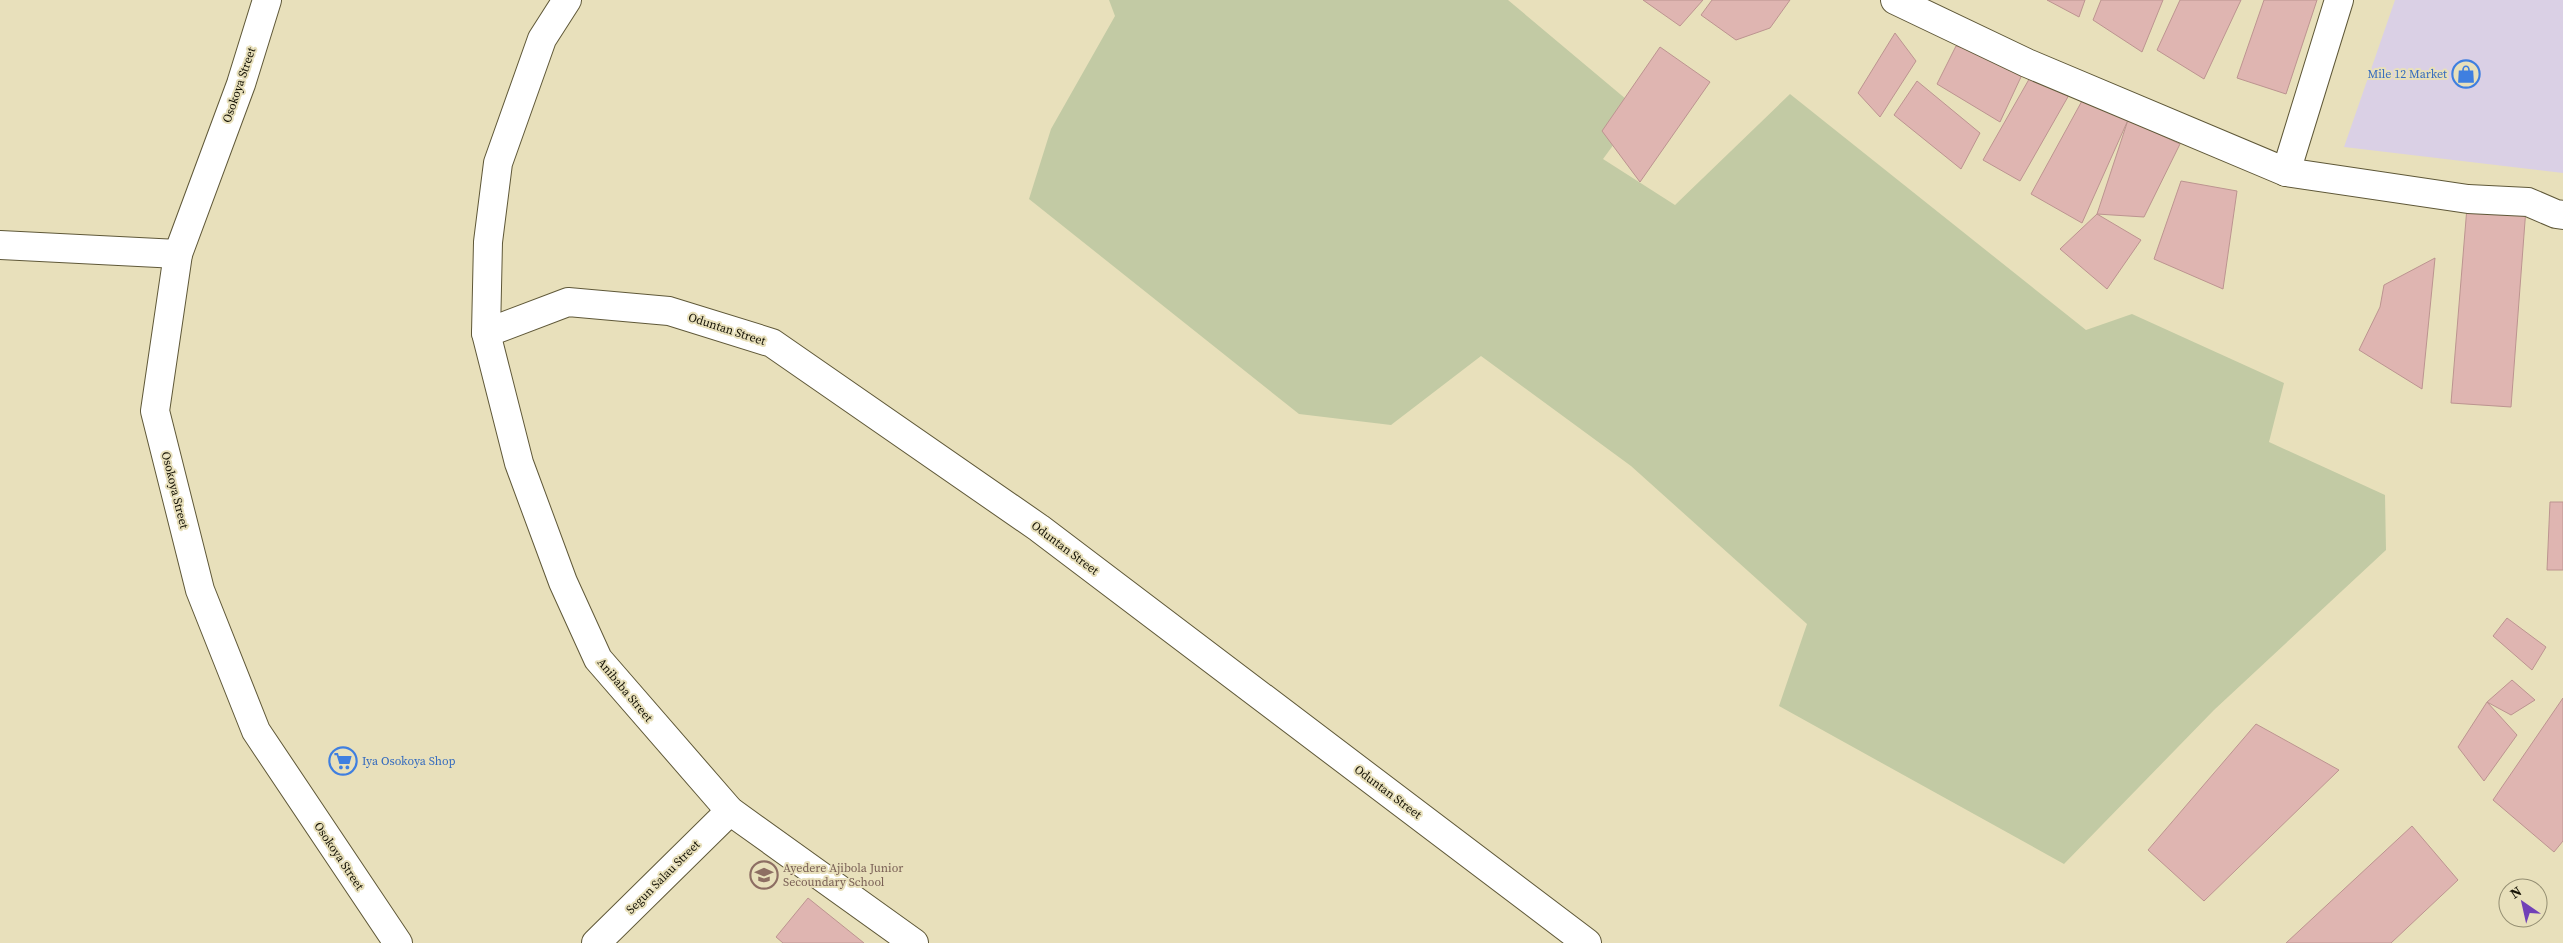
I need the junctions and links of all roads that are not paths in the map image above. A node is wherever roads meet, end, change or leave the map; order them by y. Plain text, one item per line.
1 (267, 0) edge
2 (566, 0) edge
3 (1895, 0) edge
4 (2339, 0) edge
5 (2286, 172) junction
6 (2563, 215) edge
7 (0, 245) edge
8 (178, 254) junction
9 (486, 333) junction
10 (730, 811) junction
11 (398, 943) edge
12 (596, 943) edge
13 (914, 943) edge
14 (1587, 943) edge

1 - 8 street, Osokoya Street
2 - 9 street, Anibaba Street
3 - 5 street
4 - 5 street
5 - 6 street
7 - 8 street
8 - 11 street, Osokoya Street
9 - 10 street, Anibaba Street
9 - 14 street, Oduntan Street
10 - 12 street, Segun Salau Street
10 - 13 street, Anibaba Street

